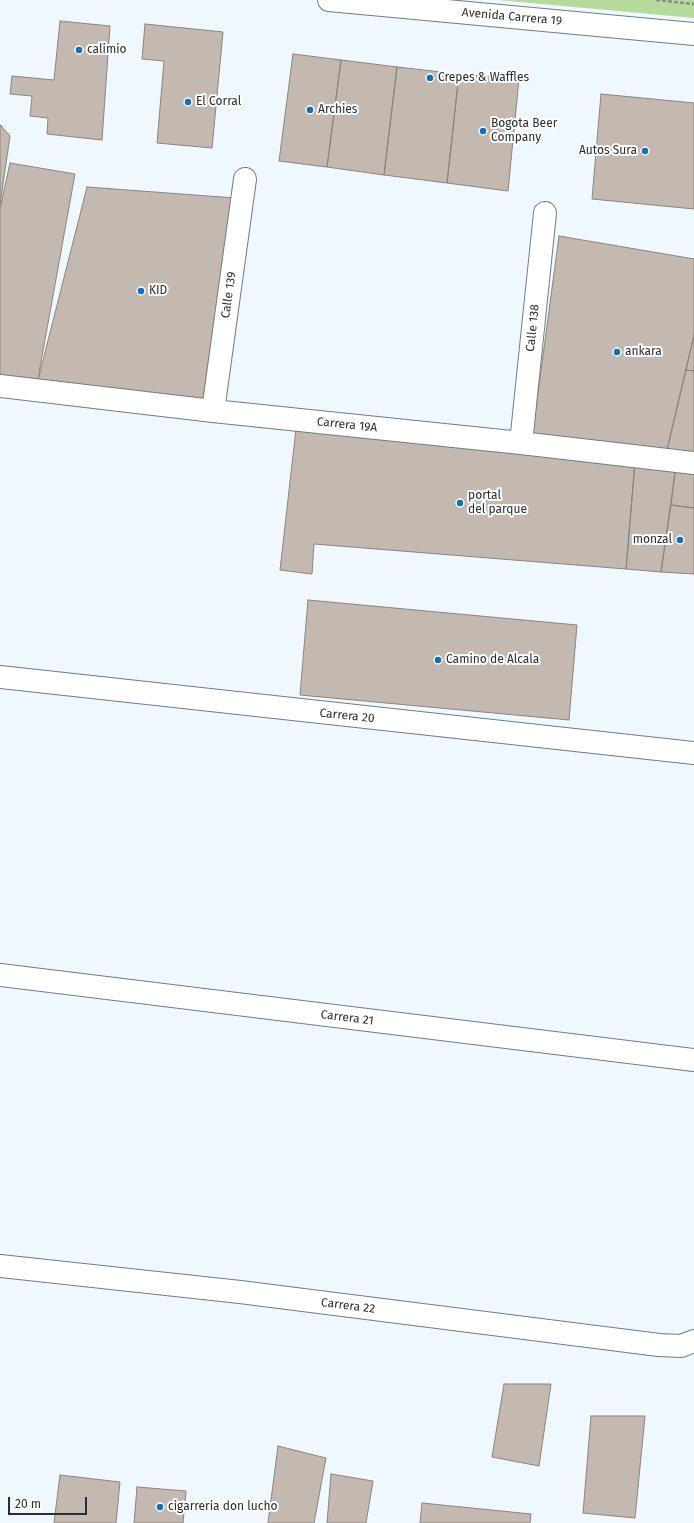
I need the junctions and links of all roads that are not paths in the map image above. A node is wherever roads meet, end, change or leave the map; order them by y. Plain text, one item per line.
1 (329, 0) edge
2 (694, 34) edge
3 (245, 179) dead end
4 (545, 213) dead end
5 (0, 386) edge
6 (213, 411) junction
7 (521, 443) junction
8 (694, 463) edge
9 (0, 677) edge
10 (694, 753) edge
11 (0, 975) edge
12 (694, 1060) edge
13 (0, 1266) edge
14 (694, 1341) edge

1 - 2 street, Avenida Carrera 19
3 - 6 street, Calle 139
4 - 7 street, Calle 138
5 - 6 street, Carrera 19A
6 - 7 street, Carrera 19A
7 - 8 street, Carrera 19A
9 - 10 street, Carrera 20
11 - 12 street, Carrera 21
13 - 14 street, Carrera 22

